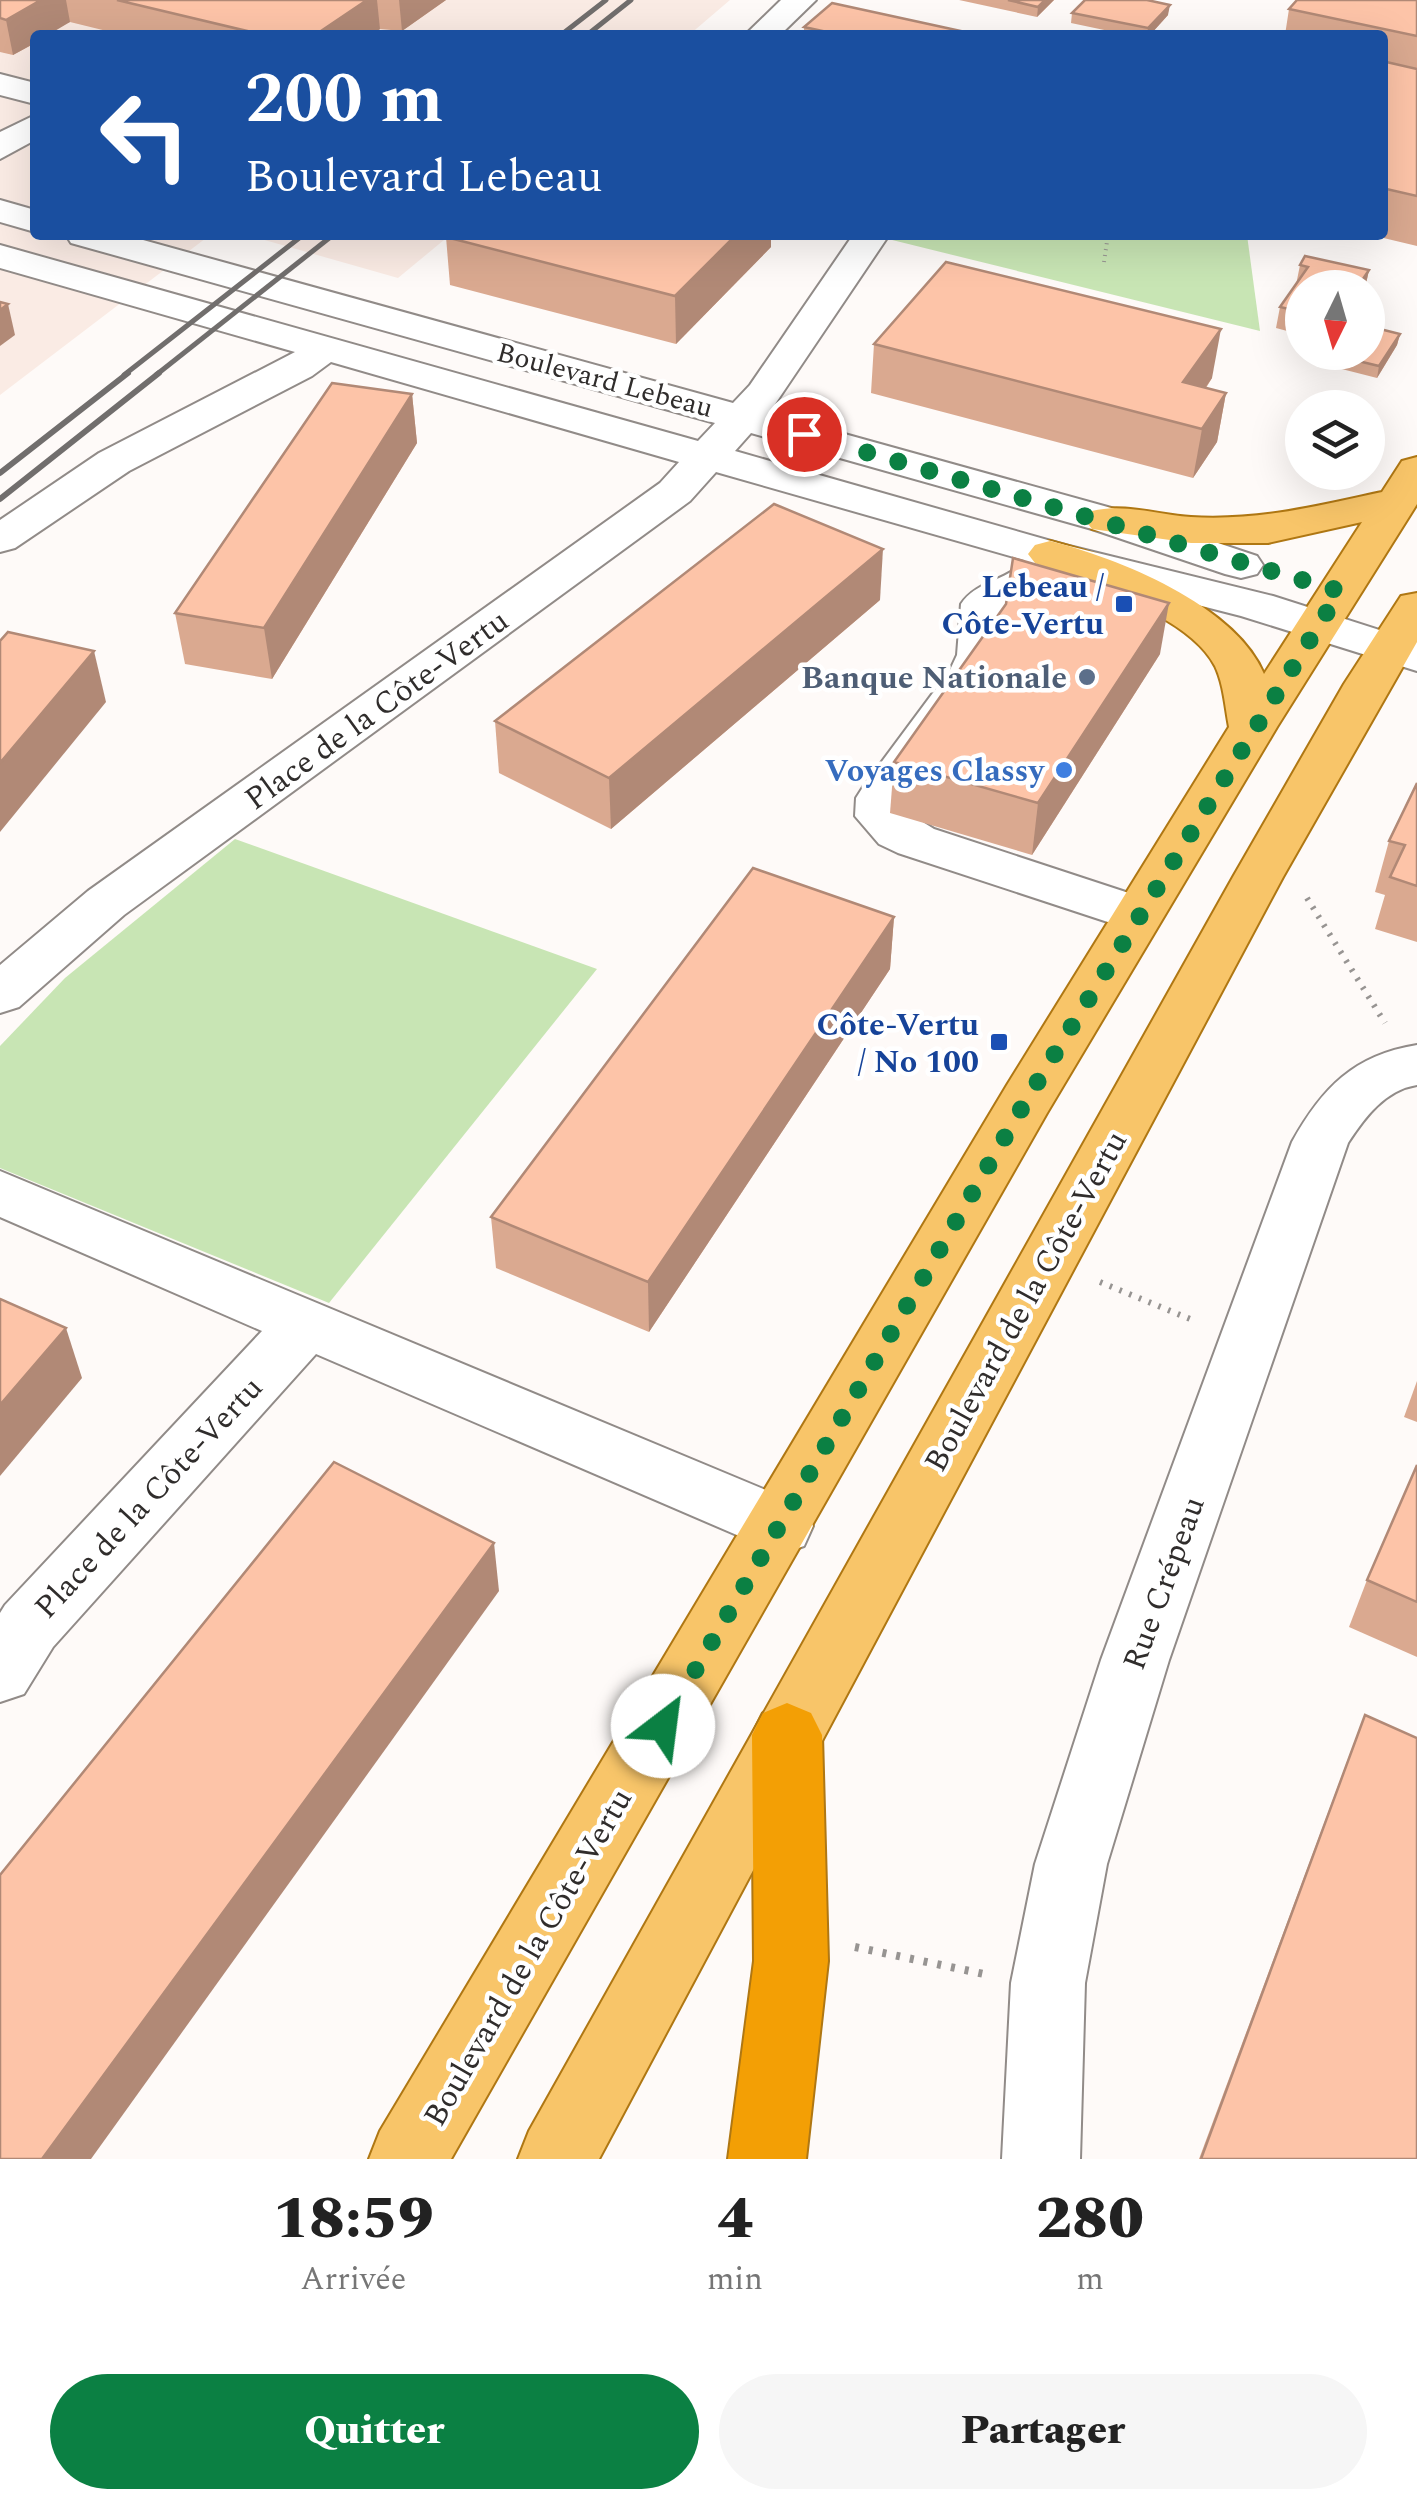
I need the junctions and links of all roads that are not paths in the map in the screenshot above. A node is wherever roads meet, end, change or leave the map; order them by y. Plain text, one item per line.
1 (800, 0) edge
2 (767, 30) edge
3 (0, 84) edge
4 (30, 93) edge
5 (30, 128) edge
6 (0, 148) edge
7 (0, 211) edge
8 (30, 220) edge
9 (102, 240) edge
10 (868, 240) edge
11 (0, 256) edge
12 (326, 348) junction
13 (745, 418) junction
14 (709, 458) junction
15 (1408, 485) edge
16 (1107, 520) junction
17 (0, 539) edge
18 (1050, 554) junction
19 (1329, 607) junction
20 (1410, 630) edge
21 (1253, 727) junction
22 (1138, 914) junction
23 (0, 994) edge
24 (1407, 1056) edge
25 (0, 1193) edge
26 (306, 1323) junction
27 (780, 1526) junction
28 (10, 1645) edge
29 (788, 1736) junction
30 (408, 2159) edge
31 (557, 2159) edge
32 (767, 2159) edge
33 (1041, 2159) edge

1 - 2 street
3 - 4 street
5 - 6 street
7 - 8 street
9 - 13 street, Boulevard Lebeau
10 - 13 street, Place de la Côte-Vertu
11 - 12 street, Boulevard Lebeau
12 - 14 street, Boulevard Lebeau
12 - 17 street
13 - 14 street, Place de la Côte-Vertu
13 - 16 street, Boulevard Lebeau
14 - 18 street, Boulevard Lebeau
14 - 23 street, Place de la Côte-Vertu
15 - 16 main road
15 - 19 main road, Boulevard de la Côte-Vertu
16 - 19 street, Boulevard Lebeau
18 - 19 street, Boulevard Lebeau
18 - 21 main road
18 - 22 street
19 - 20 street, Boulevard Lebeau
19 - 21 main road, Boulevard de la Côte-Vertu
20 - 29 main road, Boulevard de la Côte-Vertu
21 - 22 main road, Boulevard de la Côte-Vertu
22 - 27 main road, Boulevard de la Côte-Vertu
24 - 33 street, Rue Crépeau
25 - 26 street
26 - 27 street
26 - 28 street, Place de la Côte-Vertu
27 - 30 main road, Boulevard de la Côte-Vertu
29 - 31 main road, Boulevard de la Côte-Vertu
29 - 32 highway

